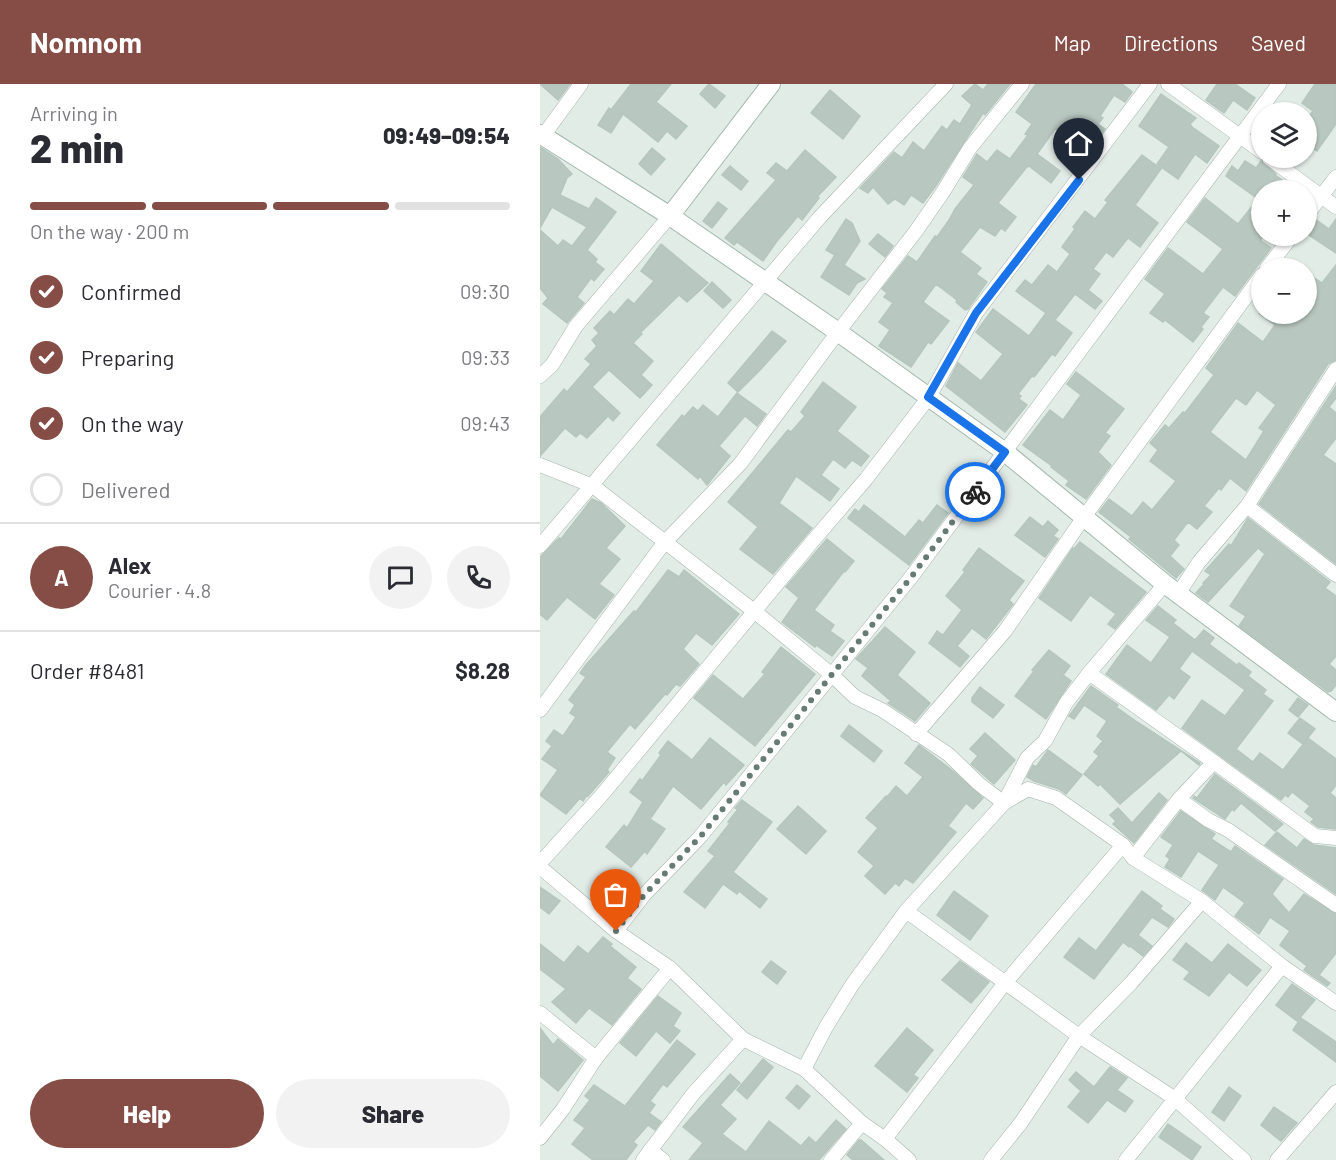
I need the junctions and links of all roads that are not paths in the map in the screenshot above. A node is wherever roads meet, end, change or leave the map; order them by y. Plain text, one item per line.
1 (581, 84) edge
2 (771, 84) edge
3 (946, 84) edge
4 (1022, 84) edge
5 (1150, 84) edge
6 (1168, 84) edge
7 (1279, 84) edge
8 (541, 135) edge
9 (1239, 136) junction
10 (1251, 144) edge
11 (1283, 168) edge
12 (1336, 177) edge
13 (1322, 196) junction
14 (1317, 202) edge
15 (1336, 207) edge
16 (670, 216) junction
17 (1284, 246) edge
18 (1275, 258) edge
19 (766, 282) junction
20 (1251, 290) edge
21 (838, 332) junction
22 (1336, 369) edge
23 (540, 376) edge
24 (928, 397) junction
25 (1005, 452) junction
26 (540, 465) edge
27 (593, 486) junction
28 (1247, 506) junction
29 (1084, 517) junction
30 (664, 543) junction
31 (540, 546) edge
32 (1336, 575) edge
33 (1171, 589) junction
34 (754, 611) junction
35 (1089, 673) junction
36 (832, 675) junction
37 (540, 710) edge
38 (1336, 712) edge
39 (916, 734) junction
40 (1214, 762) junction
41 (1179, 799) junction
42 (1004, 803) junction
43 (1336, 838) edge
44 (1123, 845) junction
45 (1133, 858) junction
46 (540, 865) edge
47 (1202, 901) junction
48 (1336, 905) edge
49 (906, 910) junction
50 (616, 931) junction
51 (1282, 966) junction
52 (670, 968) junction
53 (1005, 983) junction
54 (1336, 1003) edge
55 (540, 1013) edge
56 (1079, 1036) junction
57 (743, 1039) junction
58 (596, 1058) junction
59 (804, 1069) junction
60 (1336, 1092) edge
61 (1174, 1098) junction
62 (862, 1123) junction
63 (540, 1138) edge
64 (885, 1139) junction
65 (647, 1155) edge
66 (663, 1160) edge
67 (831, 1160) edge
68 (909, 1160) edge
69 (991, 1160) edge
70 (1126, 1160) edge
71 (1244, 1160) edge
72 (1277, 1160) edge

1 - 8 street
2 - 16 street
3 - 19 street
4 - 21 street
5 - 24 street
6 - 9 street
7 - 9 street
8 - 16 street
9 - 10 street
9 - 25 street
11 - 13 street
12 - 13 street
13 - 14 street
13 - 15 street
16 - 19 street
16 - 23 street
17 - 18 street
19 - 21 street
19 - 27 street
20 - 29 street
21 - 24 street
21 - 30 street
22 - 28 street
24 - 25 street
24 - 34 street
25 - 29 street
25 - 36 street
26 - 27 street
27 - 30 street
27 - 31 street
28 - 32 street
28 - 33 street
29 - 33 street
29 - 39 street
30 - 34 street
30 - 37 street
33 - 35 street
33 - 38 street
34 - 36 street
34 - 46 street
35 - 40 street
35 - 42 street
36 - 39 street
36 - 50 street
39 - 42 street
40 - 41 street
40 - 43 street
41 - 45 street
41 - 48 street
42 - 44 street
42 - 49 street
44 - 45 street
44 - 53 street
45 - 47 street
46 - 50 street
47 - 51 street
47 - 56 street
49 - 53 street
49 - 59 street
50 - 52 street
51 - 54 street
51 - 61 street
52 - 57 street
52 - 58 street
53 - 56 street
53 - 64 street
55 - 58 street
56 - 61 street
56 - 69 street
57 - 59 street
57 - 65 street
58 - 63 street
59 - 62 street
60 - 72 street
61 - 70 street
61 - 71 street
62 - 64 street
62 - 67 street
64 - 68 street
65 - 66 street

